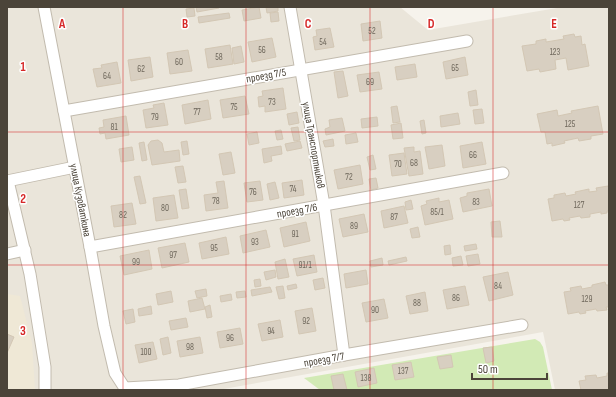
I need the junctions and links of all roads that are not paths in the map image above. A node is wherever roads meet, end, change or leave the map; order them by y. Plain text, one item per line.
1 (44, 7) edge
2 (290, 7) edge
3 (467, 41) dead end
4 (301, 69) junction
5 (64, 110) junction
6 (75, 167) junction
7 (503, 173) dead end
8 (7, 181) edge
9 (324, 205) junction
10 (90, 247) junction
11 (25, 250) junction
12 (7, 254) edge
13 (522, 325) dead end
14 (344, 355) junction
15 (126, 389) edge
16 (45, 390) edge

1 - 5 street, улица Кузоваткина
2 - 4 street, улица Транспортников
3 - 4 street, проезд 7/5
4 - 5 street, проезд 7/5
4 - 9 street, улица Транспортников
5 - 6 street, улица Кузоваткина
6 - 8 street
6 - 10 street, улица Кузоваткина
7 - 9 street, проезд 7/6
8 - 11 street
9 - 10 street, проезд 7/6
9 - 14 street, улица Транспортников
10 - 15 street, улица Кузоваткина
11 - 12 street
11 - 16 street
13 - 14 street, проезд 7/7
14 - 15 street, проезд 7/7

